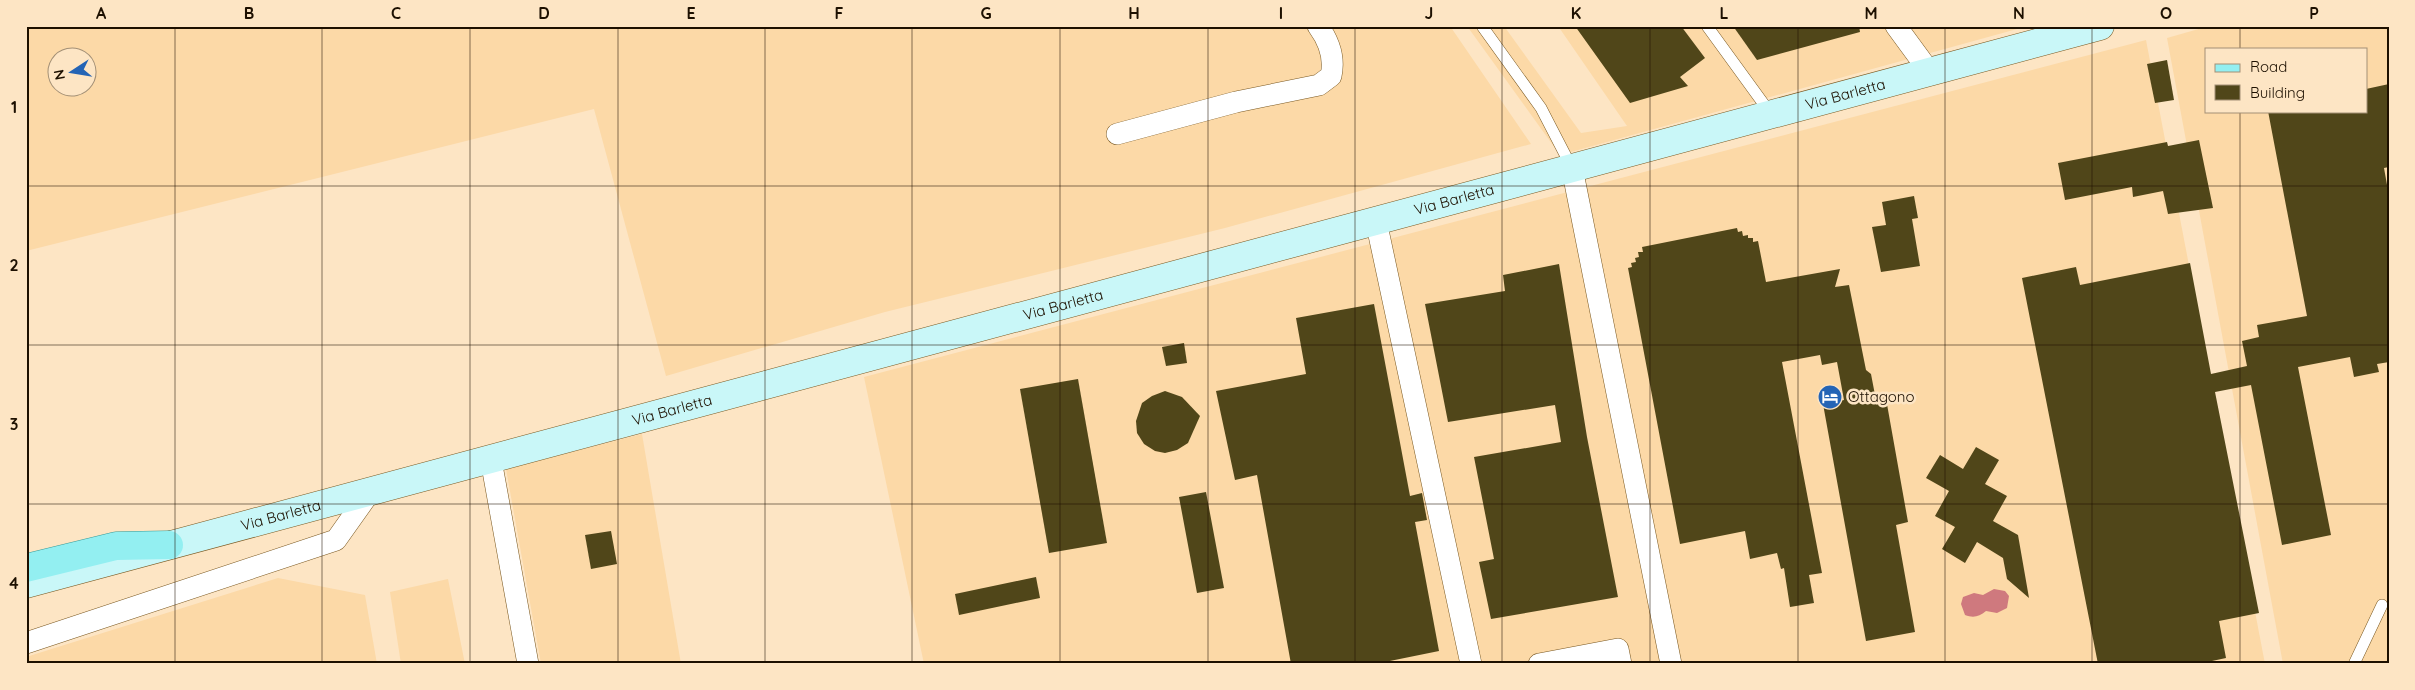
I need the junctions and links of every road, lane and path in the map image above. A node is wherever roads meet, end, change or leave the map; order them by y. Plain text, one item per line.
1 (1318, 26) edge
2 (1482, 26) edge
3 (1707, 26) edge
4 (1896, 26) edge
5 (2100, 26) edge
6 (1930, 71) junction
7 (1770, 114) junction
8 (1117, 134) dead end
9 (1572, 168) junction
10 (1376, 221) junction
11 (491, 460) junction
12 (370, 492) junction
13 (169, 545) junction
14 (26, 568) edge
15 (26, 584) edge
16 (2382, 605) dead end
17 (26, 643) edge
18 (528, 664) edge
19 (1471, 664) edge
20 (1539, 664) edge
21 (1620, 664) edge
22 (1671, 664) edge
23 (2354, 664) edge

1 - 8 street
2 - 9 lane
3 - 7 lane
4 - 6 street
5 - 6 main road, Via Barletta
6 - 7 main road, Via Barletta
7 - 9 main road, Via Barletta
9 - 10 main road, Via Barletta
9 - 22 street
10 - 11 main road, Via Barletta
10 - 19 street
11 - 12 main road, Via Barletta
11 - 18 street
12 - 13 main road, Via Barletta
12 - 17 street
13 - 14 main road
13 - 15 main road, Via Barletta
16 - 23 lane
20 - 21 street

